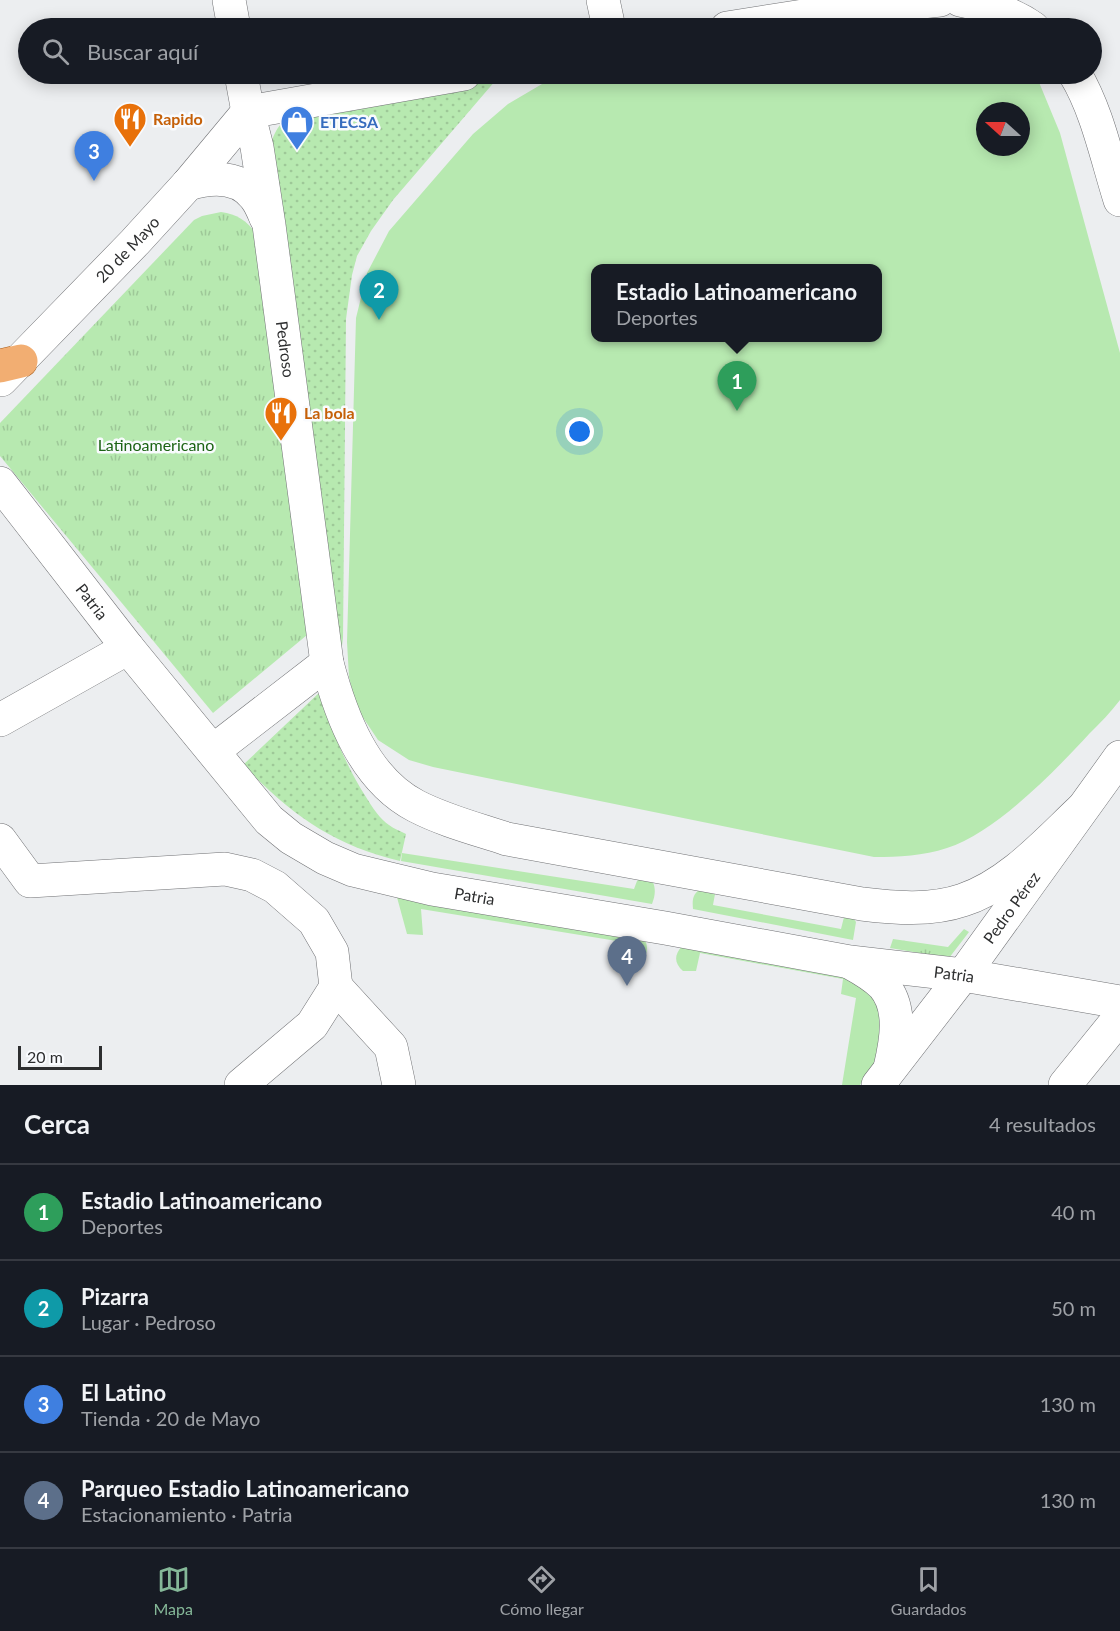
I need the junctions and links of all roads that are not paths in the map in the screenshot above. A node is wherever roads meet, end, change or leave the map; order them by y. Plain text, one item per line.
1 (229, 0) edge
2 (603, 0) edge
3 (940, 0) edge
4 (960, 0) edge
5 (829, 6) edge
6 (1024, 17) edge
7 (232, 18) edge
8 (607, 18) edge
9 (773, 18) edge
10 (243, 84) edge
11 (407, 84) edge
12 (1081, 84) edge
13 (248, 112) junction
14 (188, 184) junction
15 (1120, 200) edge
16 (269, 225) junction
17 (7, 369) edge
18 (0, 483) edge
19 (128, 648) junction
20 (327, 663) junction
21 (0, 720) edge
22 (213, 751) junction
23 (1120, 757) edge
24 (1081, 810) junction
25 (0, 840) edge
26 (940, 906) junction
27 (990, 936) junction
28 (850, 962) junction
29 (963, 975) junction
30 (336, 987) junction
31 (1120, 1002) edge
32 (1120, 1017) edge
33 (884, 1077) edge
34 (241, 1085) edge
35 (399, 1085) edge
36 (1065, 1085) edge

1 - 7 street
2 - 8 street
3 - 5 street
4 - 6 street
5 - 9 street
10 - 13 street, Pedroso
11 - 13 street
12 - 15 street
13 - 14 street, 20 de Mayo
13 - 16 street, Pedroso
14 - 16 street
14 - 17 street, 20 de Mayo
16 - 20 street, Pedroso
18 - 19 street, Patria
19 - 21 street
19 - 22 street, Patria
20 - 22 street
20 - 26 street
22 - 28 street, Patria
23 - 24 street, Pedro Pérez
24 - 26 street
24 - 27 street, Pedro Pérez
25 - 30 street
26 - 27 street
27 - 29 street, Pedro Pérez
28 - 29 street, Patria
28 - 33 street
29 - 31 street, Patria
29 - 33 street, Pedro Pérez
30 - 34 street
30 - 35 street
32 - 36 street

